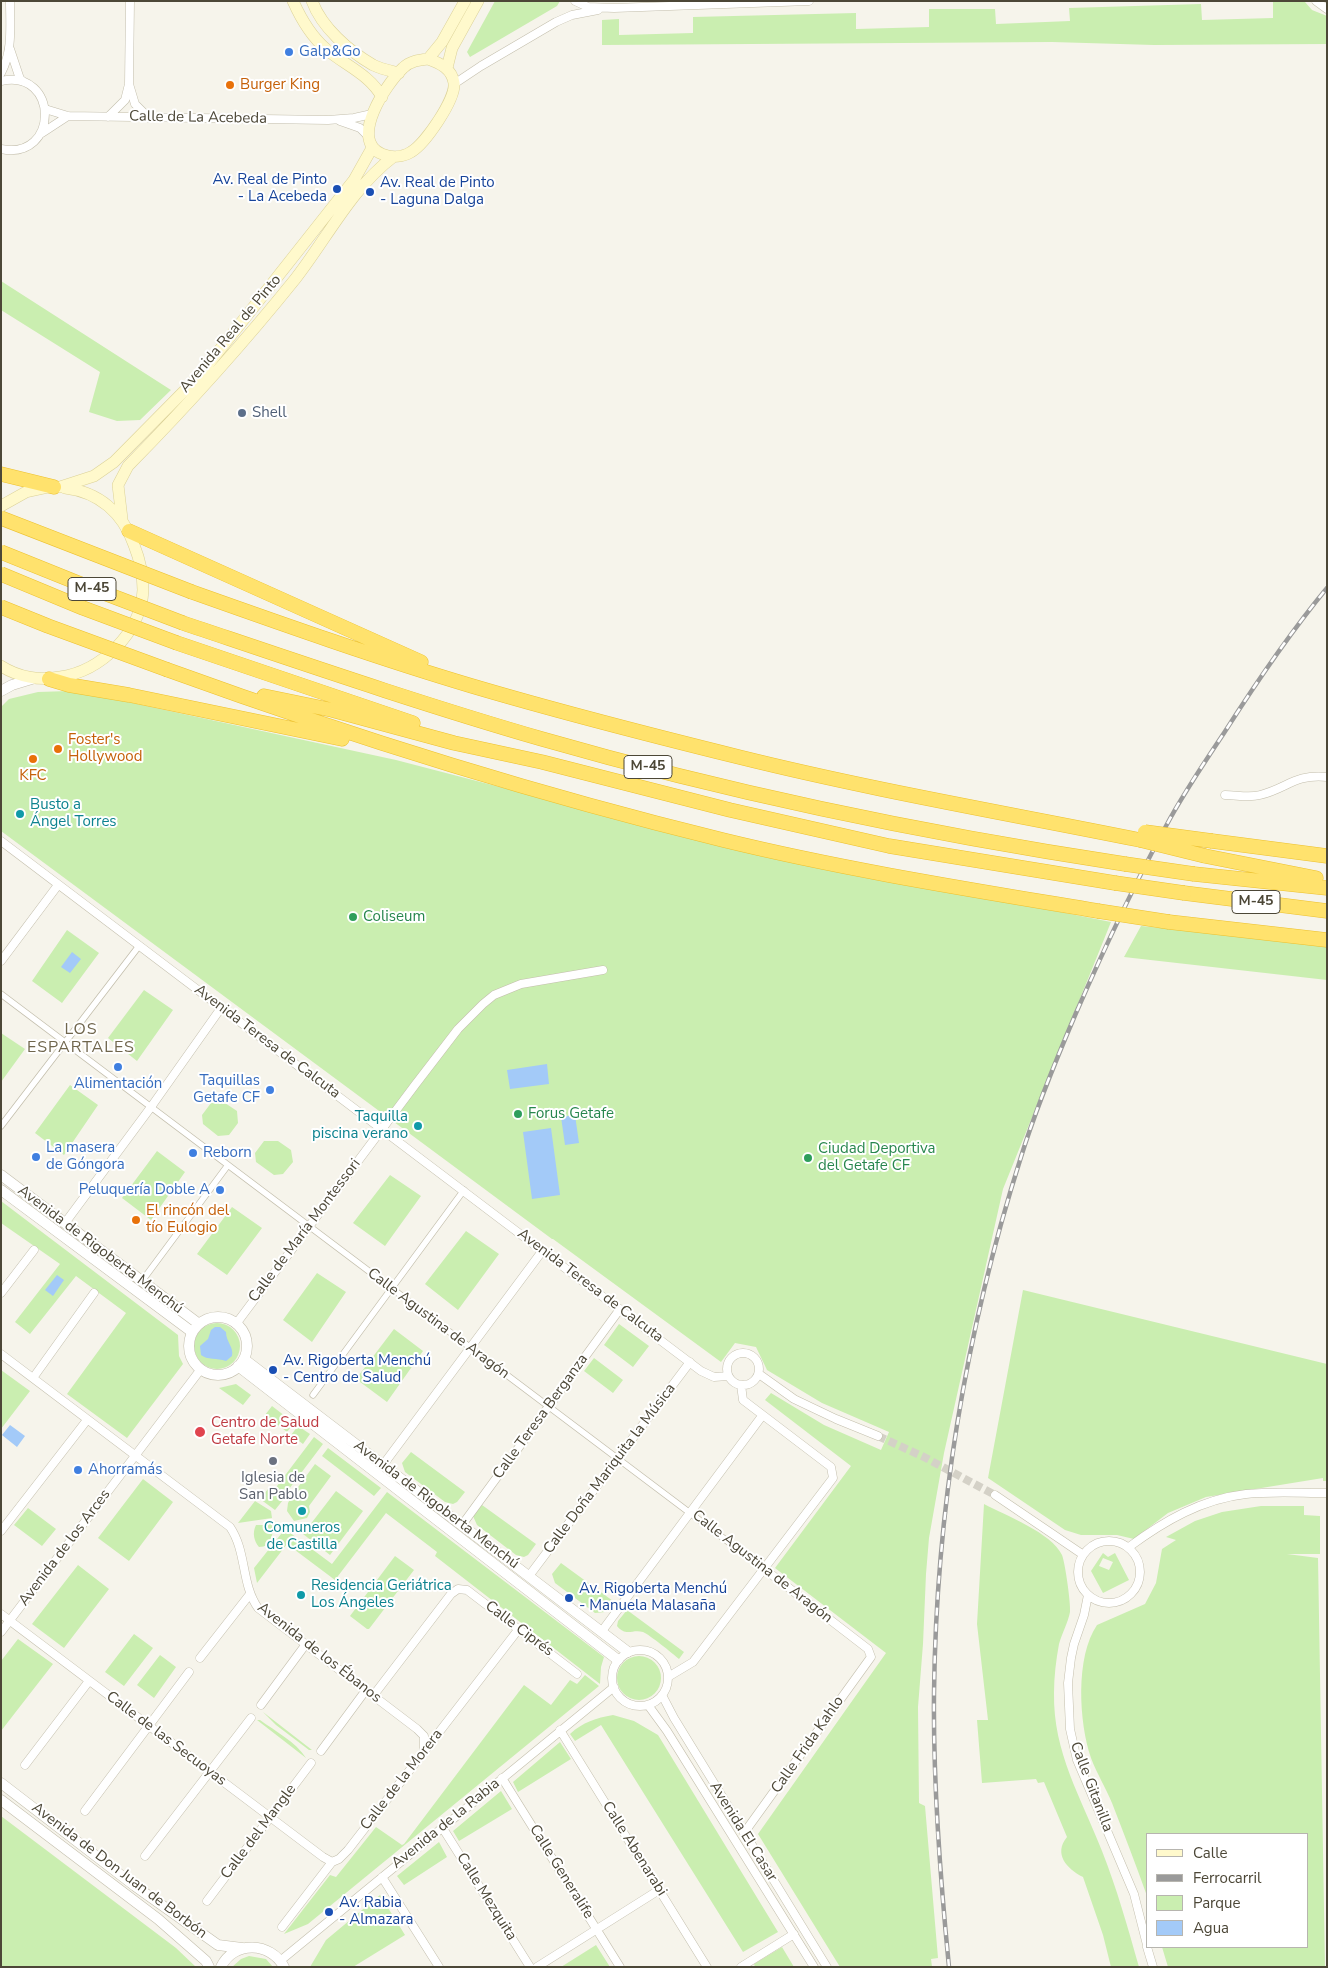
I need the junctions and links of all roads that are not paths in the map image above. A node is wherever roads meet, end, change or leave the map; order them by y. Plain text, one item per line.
1 (10, 1) edge
2 (130, 1) edge
3 (294, 1) edge
4 (312, 1) edge
5 (465, 1) edge
6 (478, 1) edge
7 (575, 1) edge
8 (809, 1) edge
9 (1316, 1) edge
10 (762, 2) edge
11 (614, 8) junction
12 (1327, 9) edge
13 (10, 47) junction
14 (428, 59) junction
15 (447, 68) junction
16 (1, 73) edge
17 (399, 73) junction
18 (1, 81) edge
19 (27, 84) junction
20 (129, 84) junction
21 (454, 84) junction
22 (382, 97) junction
23 (45, 108) junction
24 (372, 114) junction
25 (68, 116) junction
26 (108, 117) junction
27 (149, 118) junction
28 (328, 120) junction
29 (40, 134) junction
30 (371, 142) junction
31 (1, 149) edge
32 (393, 157) junction
33 (1, 474) edge
34 (57, 487) junction
35 (1, 506) edge
36 (1, 518) edge
37 (126, 525) junction
38 (1, 552) edge
39 (1, 574) edge
40 (1, 606) edge
41 (1, 666) edge
42 (35, 678) junction
43 (49, 679) junction
44 (212, 686) junction
45 (1, 691) edge
46 (504, 694) junction
47 (399, 750) junction
48 (542, 762) junction
49 (1327, 777) edge
50 (1225, 794) dead end
51 (1142, 836) junction
52 (1, 841) edge
53 (1327, 856) edge
54 (1327, 880) edge
55 (58, 885) junction
56 (1327, 888) edge
57 (1327, 910) edge
58 (1327, 940) edge
59 (139, 946) junction
60 (1, 961) edge
61 (603, 970) dead end
62 (1, 994) edge
63 (221, 1008) junction
64 (65, 1043) junction
65 (151, 1107) junction
66 (1, 1126) edge
67 (382, 1129) junction
68 (228, 1165) junction
69 (1, 1175) edge
70 (1, 1190) edge
71 (464, 1190) junction
72 (65, 1223) junction
73 (308, 1226) junction
74 (34, 1250) dead end
75 (543, 1250) junction
76 (142, 1281) junction
77 (391, 1288) junction
78 (94, 1293) dead end
79 (1, 1294) edge
80 (620, 1309) junction
81 (199, 1324) junction
82 (236, 1324) junction
83 (192, 1332) junction
84 (470, 1348) junction
85 (1, 1354) edge
86 (690, 1362) junction
87 (241, 1363) junction
88 (201, 1369) junction
89 (759, 1374) junction
90 (728, 1376) junction
91 (33, 1378) junction
92 (741, 1385) junction
93 (313, 1395) dead end
94 (548, 1406) junction
95 (762, 1416) junction
96 (87, 1420) junction
97 (878, 1436) tunnel mouth
98 (136, 1455) junction
99 (618, 1459) junction
100 (383, 1465) junction
101 (1327, 1493) edge
102 (995, 1495) tunnel mouth
103 (690, 1512) junction
104 (462, 1525) junction
105 (1, 1531) edge
106 (1129, 1547) junction
107 (1082, 1554) junction
108 (763, 1568) junction
109 (529, 1576) junction
110 (250, 1594) junction
111 (1088, 1595) junction
112 (1, 1614) edge
113 (10, 1620) junction
114 (518, 1630) junction
115 (602, 1631) junction
116 (1, 1632) edge
117 (306, 1644) junction
118 (628, 1652) junction
119 (871, 1657) joint
120 (200, 1658) dead end
121 (618, 1660) junction
122 (190, 1672) dead end
123 (577, 1674) dead end
124 (668, 1677) junction
125 (89, 1681) junction
126 (614, 1688) junction
127 (366, 1690) junction
128 (662, 1695) junction
129 (374, 1696) junction
130 (261, 1705) dead end
131 (648, 1705) junction
132 (251, 1718) dead end
133 (150, 1726) junction
134 (560, 1730) junction
135 (424, 1750) junction
136 (321, 1751) dead end
137 (311, 1764) dead end
138 (25, 1765) dead end
139 (210, 1772) junction
140 (502, 1778) junction
141 (1, 1783) edge
142 (1, 1800) edge
143 (85, 1811) dead end
144 (270, 1817) junction
145 (442, 1828) junction
146 (744, 1833) junction
147 (145, 1856) dead end
148 (332, 1862) junction
149 (382, 1877) junction
150 (660, 1890) junction
151 (207, 1901) dead end
152 (282, 1926) dead end
153 (597, 1930) junction
154 (794, 1934) junction
155 (1146, 1942) edge
156 (242, 1948) junction
157 (1148, 1948) edge
158 (282, 1964) edge
159 (209, 1967) edge
160 (221, 1967) edge
161 (439, 1967) edge
162 (530, 1967) edge
163 (537, 1967) edge
164 (620, 1967) edge
165 (707, 1967) edge
166 (740, 1967) edge
167 (814, 1967) edge
168 (827, 1967) edge
169 (1153, 1967) edge

1 - 13 street
2 - 20 street
3 - 22 main road
4 - 17 main road
5 - 14 main road
6 - 15 main road
7 - 11 street
8 - 10 street
9 - 12 street
10 - 11 street
11 - 21 street
13 - 16 street
13 - 19 street
14 - 15 main road
14 - 17 main road
15 - 21 main road
17 - 22 main road
18 - 19 street
19 - 23 street
20 - 26 street
20 - 27 street
21 - 32 main road
22 - 24 main road
23 - 25 street, Calle de La Acebeda
23 - 29 street
24 - 28 street, Calle de La Acebeda
24 - 30 main road
25 - 26 street, Calle de La Acebeda
25 - 29 street
26 - 27 street, Calle de La Acebeda
27 - 28 street, Calle de La Acebeda
28 - 30 street, Calle de La Acebeda
29 - 31 street
30 - 32 main road
30 - 34 main road, Avenida Real de Pinto
32 - 37 main road, Avenida Real de Pinto
33 - 34 highway
34 - 35 main road
34 - 37 main road
36 - 46 highway, bridge
37 - 43 main road
37 - 46 highway
38 - 56 highway, M-45, bridge
39 - 48 highway, M-45, bridge
40 - 44 highway, bridge
41 - 42 main road
42 - 43 main road
42 - 45 street
43 - 47 highway
44 - 47 highway
44 - 48 highway
46 - 51 highway
47 - 58 highway, bridge
48 - 57 highway, M-45, bridge
49 - 50 street
51 - 53 highway, bridge
51 - 54 highway, bridge
52 - 55 street, Avenida Teresa de Calcuta
55 - 59 street, Avenida Teresa de Calcuta
55 - 60 street
59 - 63 street, Avenida Teresa de Calcuta
59 - 64 street
61 - 67 street, Calle de María Montessori
62 - 64 street, Calle Agustina de Aragón
63 - 65 street
63 - 67 street, Avenida Teresa de Calcuta
64 - 65 street, Calle Agustina de Aragón
64 - 66 street
65 - 68 street, Calle Agustina de Aragón
65 - 72 street
67 - 71 street, Avenida Teresa de Calcuta
67 - 73 street, Calle de María Montessori
68 - 73 street, Calle Agustina de Aragón
68 - 76 street
69 - 72 street, Avenida de Rigoberta Menchú
70 - 83 street, Avenida de Rigoberta Menchú
71 - 75 street, Avenida Teresa de Calcuta
71 - 77 street
72 - 76 street, Avenida de Rigoberta Menchú
73 - 77 street, Calle Agustina de Aragón
73 - 82 street, Calle de María Montessori
74 - 79 street
75 - 80 street, Avenida Teresa de Calcuta
75 - 84 street
76 - 81 street, Avenida de Rigoberta Menchú
77 - 84 street, Calle Agustina de Aragón
77 - 93 street
78 - 91 street
80 - 86 street, Avenida Teresa de Calcuta
80 - 94 street, Calle Teresa Berganza
81 - 82 street
81 - 83 street
82 - 87 street
83 - 88 street
84 - 94 street, Calle Agustina de Aragón
84 - 100 street
85 - 91 street, Avenida de los Ébanos
86 - 90 street, Avenida Teresa de Calcuta
86 - 99 street, Calle Doña Mariquita la Música
87 - 88 street
87 - 100 street, Avenida de Rigoberta Menchú
87 - 121 street, Avenida de Rigoberta Menchú
88 - 98 street, Avenida de los Arces
89 - 90 street
89 - 92 street
89 - 97 street
90 - 92 street
91 - 96 street, Avenida de los Ébanos
92 - 95 street
94 - 99 street, Calle Agustina de Aragón
94 - 104 street, Calle Teresa Berganza
95 - 103 street
95 - 108 street
96 - 98 street, Avenida de los Ébanos
96 - 105 street
98 - 110 street, Avenida de los Ébanos
98 - 113 street, Avenida de los Arces
99 - 103 street, Calle Agustina de Aragón
99 - 109 street, Calle Doña Mariquita la Música
100 - 104 street, Avenida de Rigoberta Menchú
101 - 106 street
102 - 107 street
103 - 108 street, Calle Agustina de Aragón
103 - 115 street
104 - 109 street, Avenida de Rigoberta Menchú
106 - 107 street
106 - 111 street
107 - 111 street
108 - 119 street, Calle Agustina de Aragón
108 - 124 street
109 - 115 street, Avenida de Rigoberta Menchú
110 - 117 street, Avenida de los Ébanos
110 - 120 street
111 - 155 street, Calle Gitanilla
112 - 113 street, Calle de las Secuoyas
113 - 116 street, Avenida de los Arces
113 - 125 street, Calle de las Secuoyas
114 - 123 street, Calle Ciprés
114 - 129 street, Calle Ciprés
114 - 135 street, Calle de la Morera
115 - 118 street, Avenida de Rigoberta Menchú
117 - 127 street, Avenida de los Ébanos
117 - 130 street
118 - 121 street
118 - 124 street
119 - 146 street, Calle Frida Kahlo
121 - 126 street
122 - 133 street
124 - 128 street
125 - 133 street, Calle de las Secuoyas
125 - 138 street
126 - 131 street
126 - 134 street, Avenida de la Rabia
127 - 129 street, Avenida de los Ébanos
127 - 136 street
128 - 131 street
128 - 146 street, Avenida El Casar
129 - 135 street, Avenida de los Ébanos
131 - 154 street, Avenida El Casar
132 - 139 street
133 - 139 street, Calle de las Secuoyas
133 - 143 street
134 - 140 street, Avenida de la Rabia
134 - 150 street, Calle Abenarabi
135 - 148 street, Calle de la Morera
137 - 144 street, Calle del Mangle
139 - 144 street, Calle de las Secuoyas
139 - 147 street
140 - 145 street, Avenida de la Rabia
140 - 153 street, Calle Generalife
141 - 156 street, Avenida de Don Juan de Borbón
142 - 159 street, Avenida de Don Juan de Borbón
144 - 148 street, Calle de las Secuoyas
144 - 151 street, Calle del Mangle
145 - 149 street, Avenida de la Rabia
145 - 162 street, Calle Mezquita
146 - 168 street, Avenida El Casar
148 - 152 street, Calle de la Morera
149 - 158 street, Avenida de la Rabia
149 - 161 street
150 - 153 street
150 - 165 street, Calle Abenarabi
153 - 163 street
153 - 164 street, Calle Generalife
154 - 166 street
154 - 167 street, Avenida El Casar
156 - 158 street, Avenida de Don Juan de Borbón
156 - 160 street
157 - 169 street, Calle Gitanilla

